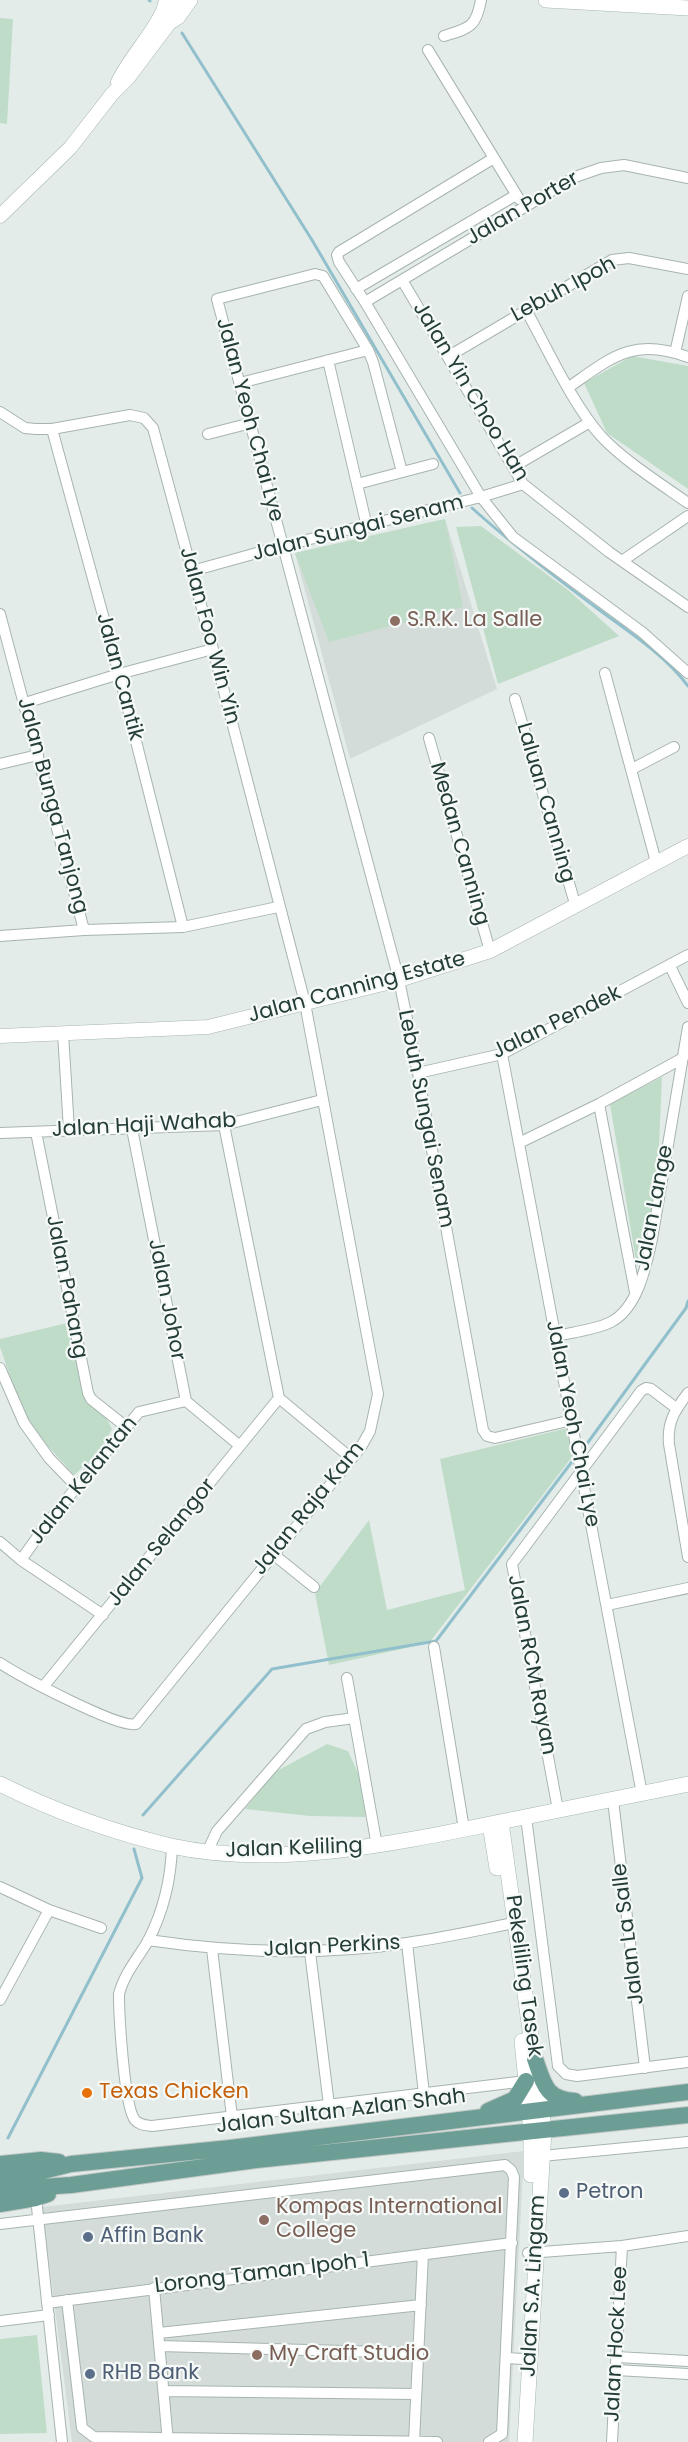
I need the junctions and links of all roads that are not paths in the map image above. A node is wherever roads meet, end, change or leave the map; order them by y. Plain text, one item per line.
1 (190, 0) edge
2 (481, 0) edge
3 (546, 0) edge
4 (170, 1) edge
5 (688, 8) edge
6 (170, 22) junction
7 (444, 36) dead end
8 (428, 50) dead end
9 (112, 94) junction
10 (494, 158) junction
11 (688, 178) edge
12 (516, 195) junction
13 (525, 207) junction
14 (0, 216) edge
15 (688, 270) edge
16 (402, 280) junction
17 (356, 289) junction
18 (688, 296) edge
19 (365, 303) junction
20 (526, 310) junction
21 (368, 350) junction
22 (675, 353) junction
23 (449, 356) junction
24 (688, 357) edge
25 (328, 360) junction
26 (240, 383) junction
27 (569, 387) junction
28 (0, 412) edge
29 (590, 422) junction
30 (251, 423) junction
31 (52, 429) junction
32 (208, 434) dead end
33 (433, 464) dead end
34 (513, 467) junction
35 (402, 472) junction
36 (357, 484) junction
37 (523, 484) junction
38 (481, 497) junction
39 (688, 503) edge
40 (688, 516) edge
41 (367, 527) junction
42 (282, 546) junction
43 (622, 561) junction
44 (192, 572) junction
45 (688, 607) edge
46 (0, 614) edge
47 (213, 649) junction
48 (604, 673) dead end
49 (119, 674) junction
50 (688, 674) edge
51 (515, 699) dead end
52 (25, 703) junction
53 (429, 738) dead end
54 (674, 747) dead end
55 (38, 755) junction
56 (0, 764) edge
57 (632, 769) junction
58 (688, 846) edge
59 (656, 862) junction
60 (278, 907) junction
61 (576, 907) junction
62 (183, 927) junction
63 (84, 930) junction
64 (0, 936) edge
65 (490, 951) junction
66 (688, 955) edge
67 (670, 966) junction
68 (399, 980) junction
69 (305, 1003) junction
70 (688, 1003) edge
71 (688, 1027) edge
72 (63, 1033) junction
73 (0, 1036) edge
74 (502, 1054) junction
75 (683, 1058) junction
76 (418, 1073) junction
77 (322, 1100) junction
78 (599, 1104) junction
79 (225, 1125) junction
80 (132, 1129) junction
81 (69, 1130) junction
82 (36, 1132) junction
83 (0, 1133) edge
84 (519, 1143) junction
85 (635, 1293) junction
86 (556, 1336) junction
87 (0, 1368) edge
88 (688, 1393) edge
89 (279, 1398) junction
90 (186, 1401) junction
91 (676, 1408) junction
92 (572, 1420) junction
93 (125, 1426) junction
94 (240, 1446) junction
95 (351, 1458) junction
96 (581, 1469) junction
97 (77, 1487) junction
98 (0, 1542) edge
99 (273, 1554) junction
100 (688, 1557) edge
101 (21, 1560) junction
102 (314, 1587) dead end
103 (688, 1588) edge
104 (607, 1605) junction
105 (103, 1615) junction
106 (434, 1647) dead end
107 (0, 1663) edge
108 (347, 1678) dead end
109 (43, 1687) junction
110 (354, 1718) junction
111 (0, 1784) edge
112 (688, 1784) edge
113 (642, 1794) junction
114 (613, 1800) junction
115 (558, 1810) junction
116 (526, 1817) junction
117 (496, 1823) junction
118 (464, 1829) junction
119 (172, 1846) junction
120 (377, 1846) junction
121 (208, 1850) junction
122 (0, 1887) edge
123 (49, 1910) junction
124 (510, 1924) junction
125 (101, 1928) dead end
126 (148, 1940) junction
127 (407, 1943) junction
128 (212, 1949) junction
129 (310, 1952) junction
130 (0, 2000) edge
131 (535, 2059) junction
132 (688, 2062) edge
133 (645, 2067) junction
134 (526, 2081) junction
135 (688, 2092) edge
136 (424, 2094) junction
137 (604, 2102) junction
138 (329, 2105) junction
139 (688, 2115) edge
140 (232, 2117) junction
141 (468, 2119) junction
142 (536, 2121) junction
143 (688, 2142) edge
144 (542, 2156) junction
145 (0, 2164) edge
146 (71, 2164) junction
147 (0, 2177) edge
148 (71, 2185) junction
149 (0, 2190) edge
150 (36, 2198) junction
151 (0, 2204) edge
152 (39, 2220) junction
153 (0, 2224) edge
154 (688, 2236) edge
155 (512, 2243) junction
156 (622, 2246) junction
157 (532, 2253) junction
158 (423, 2254) junction
159 (154, 2288) junction
160 (67, 2300) junction
161 (47, 2303) junction
162 (421, 2305) junction
163 (49, 2315) junction
164 (0, 2321) edge
165 (159, 2333) junction
166 (160, 2346) junction
167 (418, 2353) junction
168 (617, 2357) junction
169 (507, 2358) junction
170 (523, 2359) junction
171 (688, 2361) edge
172 (616, 2370) junction
173 (688, 2374) edge
174 (165, 2391) junction
175 (416, 2394) junction
176 (168, 2440) edge
177 (414, 2441) edge
178 (62, 2442) edge
179 (437, 2442) edge
180 (489, 2442) edge
181 (519, 2442) edge
182 (525, 2442) edge
183 (612, 2442) edge

1 - 6 main road
2 - 7 street
3 - 5 main road
4 - 6 street
4 - 9 street
6 - 9 street
8 - 10 street
9 - 14 street
10 - 12 street
10 - 17 street
11 - 13 street, Jalan Porter
12 - 13 street
12 - 17 street
13 - 16 street, Jalan Porter
15 - 20 street, Lebuh Ipoh
16 - 19 street, Jalan Porter
16 - 23 street, Jalan Yin Choo Han
17 - 19 street
18 - 22 street
19 - 38 street
20 - 23 street, Lebuh Ipoh
20 - 27 street
21 - 25 street
21 - 26 street, Jalan Yeoh Chai Lye
21 - 35 street
22 - 24 street
22 - 27 street
23 - 34 street, Jalan Yin Choo Han
25 - 26 street
25 - 36 street
26 - 30 street, Jalan Yeoh Chai Lye
27 - 29 street
28 - 31 street, Jalan Foo Win Yin
29 - 34 street
29 - 39 street
30 - 32 street
30 - 42 street, Jalan Yeoh Chai Lye
31 - 44 street, Jalan Foo Win Yin
31 - 49 street, Jalan Cantik
33 - 35 street
34 - 37 street, Jalan Yin Choo Han
35 - 36 street
36 - 41 street
37 - 38 street, Jalan Sungai Senam
37 - 43 street, Jalan Yin Choo Han
38 - 41 street, Jalan Sungai Senam
38 - 50 street
40 - 43 street
41 - 42 street, Jalan Sungai Senam
42 - 44 street, Jalan Sungai Senam
42 - 68 street, Lebuh Sungai Senam
43 - 45 street, Jalan Yin Choo Han
44 - 47 street, Jalan Foo Win Yin
46 - 52 street, Jalan Bunga Tanjong
47 - 49 street
47 - 60 street, Jalan Foo Win Yin
48 - 57 street
49 - 52 street
49 - 62 street, Jalan Cantik
51 - 61 street, Laluan Canning
52 - 55 street, Jalan Bunga Tanjong
53 - 65 street, Medan Canning
54 - 57 street
55 - 56 street
55 - 63 street, Jalan Bunga Tanjong
57 - 59 street
58 - 59 street, Jalan Canning Estate
59 - 61 street, Jalan Canning Estate
60 - 62 street
60 - 69 street, Jalan Foo Win Yin
61 - 65 street, Jalan Canning Estate
62 - 63 street
63 - 64 street
65 - 68 street, Jalan Canning Estate
66 - 67 street, Jalan Pendek
67 - 70 street
67 - 74 street, Jalan Pendek
68 - 69 street, Jalan Canning Estate
68 - 76 street, Lebuh Sungai Senam
69 - 72 street, Jalan Canning Estate
69 - 77 street, Jalan Raja Kam
71 - 75 street, Jalan Lange
72 - 73 street, Jalan Canning Estate
72 - 81 street
74 - 76 street, Jalan Pendek
74 - 84 street, Jalan Yeoh Chai Lye
75 - 78 street
75 - 85 street, Jalan Lange
76 - 92 street, Lebuh Sungai Senam
77 - 79 street, Jalan Haji Wahab
77 - 95 street, Jalan Raja Kam
78 - 84 street
78 - 85 street
79 - 80 street, Jalan Haji Wahab
79 - 89 street
80 - 81 street, Jalan Haji Wahab
80 - 90 street, Jalan Johor
81 - 82 street, Jalan Haji Wahab
82 - 83 street, Jalan Haji Wahab
82 - 93 street, Jalan Pahang
84 - 86 street, Jalan Yeoh Chai Lye
85 - 86 street, Jalan Lange
86 - 92 street, Jalan Yeoh Chai Lye
87 - 97 street
88 - 91 street
89 - 94 street, Jalan Selangor
89 - 95 street
90 - 93 street, Jalan Kelantan
90 - 94 street
91 - 96 street, Jalan RCM Rayan
91 - 100 street
92 - 96 street, Jalan Yeoh Chai Lye
93 - 97 street, Jalan Kelantan
94 - 105 street, Jalan Selangor
95 - 99 street, Jalan Raja Kam
96 - 104 street, Jalan Yeoh Chai Lye
96 - 115 street, Jalan RCM Rayan
97 - 101 street, Jalan Kelantan
98 - 101 street
99 - 102 street
99 - 109 street, Jalan Raja Kam
101 - 105 street
103 - 104 street
104 - 113 street, Jalan Yeoh Chai Lye
105 - 109 street, Jalan Selangor
106 - 118 street
107 - 109 street, Jalan Raja Kam
108 - 110 street
110 - 120 street
110 - 121 street
111 - 119 main road, Jalan Keliling
112 - 113 main road, Jalan Keliling
113 - 114 main road, Jalan Keliling
114 - 115 main road, Jalan Keliling
114 - 133 street, Jalan La Salle
115 - 116 main road, Jalan Keliling
116 - 117 main road, Jalan Keliling
116 - 133 street
117 - 118 main road, Jalan Keliling
117 - 124 main road, Pekeliling Tasek
118 - 120 main road, Jalan Keliling
119 - 121 main road, Jalan Keliling
119 - 126 street, Pekeliling Tasek
120 - 121 main road, Jalan Keliling
122 - 123 street
123 - 125 street
123 - 130 street
124 - 127 street, Jalan Perkins
124 - 131 main road, Pekeliling Tasek
124 - 134 main road, Pekeliling Tasek
126 - 128 street, Jalan Perkins
126 - 140 street, Pekeliling Tasek
127 - 129 street, Jalan Perkins
127 - 136 street
128 - 129 street, Jalan Perkins
128 - 140 street
129 - 138 street
131 - 137 main road
131 - 142 main road, Pekeliling Tasek
132 - 133 street
134 - 136 street, Pekeliling Tasek
134 - 141 main road
134 - 142 main road, Pekeliling Tasek
135 - 137 main road, Jalan Sultan Azlan Shah
136 - 138 street, Pekeliling Tasek
137 - 142 main road, Jalan Sultan Azlan Shah
138 - 140 street, Pekeliling Tasek
139 - 142 main road, Jalan Sultan Azlan Shah
141 - 142 main road, Jalan Sultan Azlan Shah
141 - 146 main road, Jalan Sultan Azlan Shah
142 - 144 main road, Jalan S.A. Lingam
142 - 148 main road, Jalan Sultan Azlan Shah
142 - 157 main road, Jalan S.A. Lingam
143 - 144 street
144 - 157 main road, Jalan S.A. Lingam
145 - 146 main road
146 - 147 main road, Jalan Sultan Azlan Shah
148 - 149 main road, Jalan Sultan Azlan Shah
148 - 150 main road
150 - 151 main road
150 - 152 street
152 - 153 street
152 - 155 street
152 - 161 street
154 - 156 street
155 - 158 street, Lorong Taman Ipoh 1
155 - 169 street
156 - 157 street
156 - 168 street, Jalan Hock Lee
157 - 170 main road, Jalan S.A. Lingam
157 - 182 main road, Jalan S.A. Lingam
158 - 159 street, Lorong Taman Ipoh 1
158 - 162 street
159 - 160 street, Lorong Taman Ipoh 1
159 - 165 street
160 - 161 street, Lorong Taman Ipoh 1
160 - 176 street
161 - 163 street
162 - 165 street
162 - 167 street
163 - 164 street
163 - 178 street
165 - 166 street
166 - 167 street
166 - 174 street
167 - 175 street
168 - 171 street
168 - 172 street, Jalan Hock Lee
169 - 170 street
169 - 180 street
170 - 181 main road, Jalan S.A. Lingam
172 - 173 street
172 - 183 street, Jalan Hock Lee
174 - 175 street
174 - 176 street
175 - 177 street
176 - 177 street
177 - 179 street

